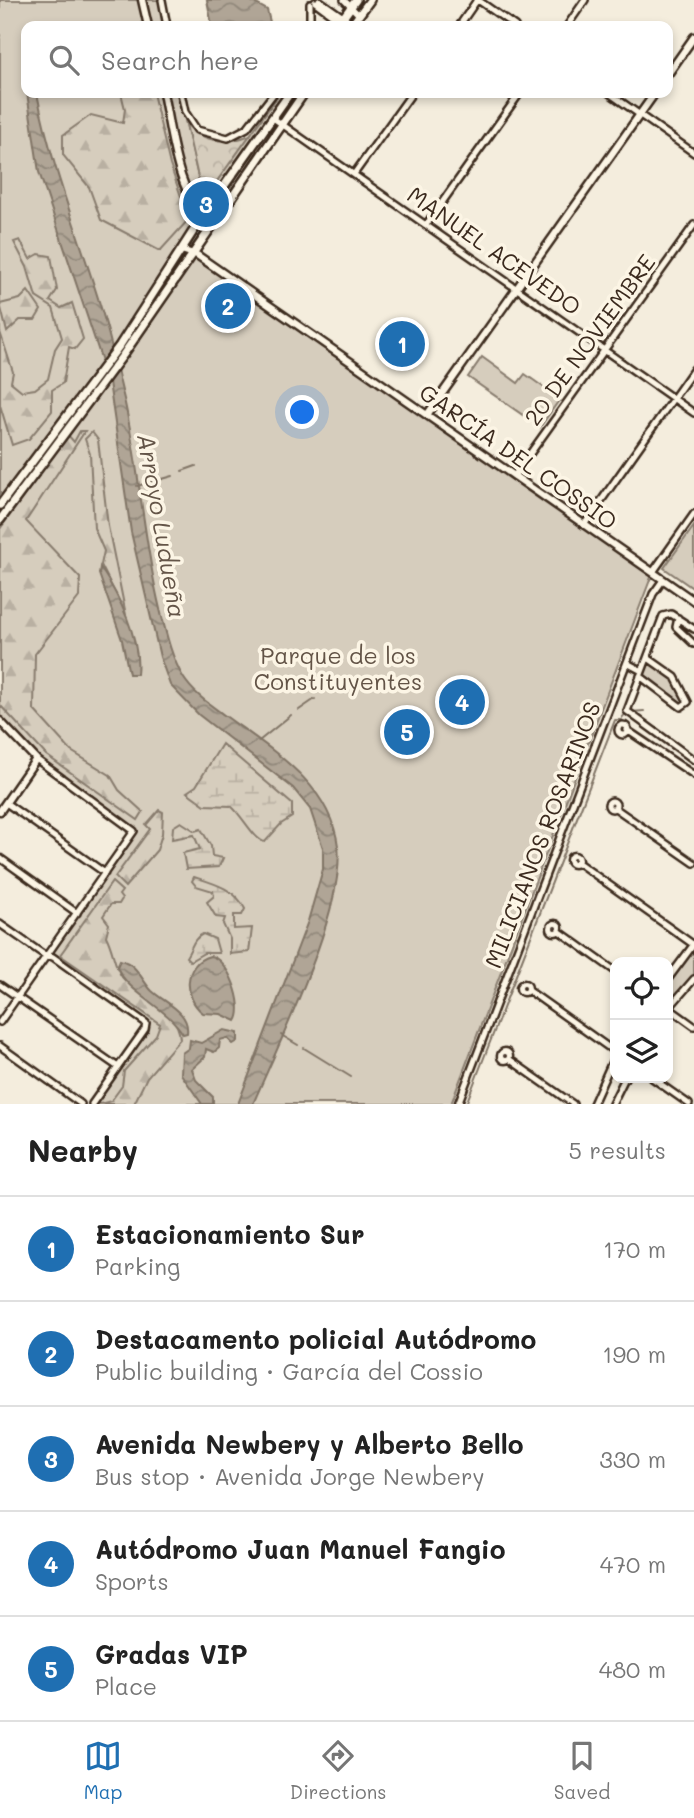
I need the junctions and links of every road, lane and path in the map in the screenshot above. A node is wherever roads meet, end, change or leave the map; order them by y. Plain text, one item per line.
1 (142, 0) edge
2 (162, 0) edge
3 (344, 0) edge
4 (356, 0) edge
5 (370, 0) edge
6 (477, 0) edge
7 (585, 0) edge
8 (313, 1) edge
9 (350, 8) junction
10 (359, 15) junction
11 (147, 21) edge
12 (166, 21) edge
13 (311, 21) edge
14 (343, 21) edge
15 (347, 21) edge
16 (349, 21) edge
17 (462, 21) edge
18 (508, 21) edge
19 (570, 21) edge
20 (694, 37) edge
21 (673, 67) edge
22 (164, 98) edge
23 (182, 98) edge
24 (270, 98) edge
25 (287, 98) edge
26 (300, 98) edge
27 (408, 98) edge
28 (516, 98) edge
29 (616, 98) edge
30 (650, 98) edge
31 (639, 114) junction
32 (273, 118) junction
33 (282, 124) junction
34 (694, 153) edge
35 (354, 174) junction
36 (203, 216) junction
37 (212, 224) junction
38 (426, 225) junction
39 (694, 225) edge
40 (181, 250) junction
41 (191, 254) junction
42 (516, 288) junction
43 (605, 351) junction
44 (694, 369) edge
45 (673, 398) junction
46 (694, 413) edge
47 (427, 415) junction
48 (514, 476) junction
49 (0, 505) edge
50 (694, 514) edge
51 (0, 520) edge
52 (584, 525) junction
53 (653, 572) junction
54 (663, 580) junction
55 (694, 601) edge
56 (678, 618) junction
57 (694, 629) edge
58 (694, 643) edge
59 (648, 658) junction
60 (630, 664) junction
61 (642, 671) junction
62 (0, 720) edge
63 (627, 730) dead end
64 (36, 759) junction
65 (694, 761) edge
66 (694, 775) edge
67 (5, 803) junction
68 (615, 808) dead end
69 (0, 811) edge
70 (0, 858) edge
71 (577, 862) dead end
72 (694, 863) edge
73 (105, 873) junction
74 (77, 913) junction
75 (0, 924) edge
76 (559, 931) dead end
77 (694, 944) edge
78 (47, 955) junction
79 (610, 967) edge
80 (673, 972) edge
81 (694, 979) edge
82 (0, 985) edge
83 (528, 990) dead end
84 (18, 997) junction
85 (673, 1003) edge
86 (673, 1012) edge
87 (0, 1022) edge
88 (694, 1026) edge
89 (0, 1046) edge
90 (610, 1050) edge
91 (509, 1059) dead end
92 (610, 1065) edge
93 (118, 1067) junction
94 (622, 1083) edge
95 (659, 1083) edge
96 (82, 1104) edge
97 (92, 1104) edge
98 (458, 1104) edge
99 (573, 1104) edge
100 (593, 1104) edge
101 (612, 1104) edge
102 (689, 1104) edge

1 - 11 street
2 - 12 street
3 - 9 street
4 - 9 main road
5 - 10 main road
6 - 17 street
6 - 18 street
7 - 19 street
8 - 13 street
8 - 14 street
9 - 10 street
9 - 15 main road
10 - 16 main road
20 - 21 street
22 - 36 street
23 - 24 street
25 - 32 main road
26 - 33 main road
27 - 35 street
28 - 38 street
29 - 31 street
30 - 31 street
31 - 34 street
31 - 42 street
32 - 33 street, MANUEL ACEVEDO
32 - 36 main road
33 - 35 street, MANUEL ACEVEDO
33 - 37 main road
35 - 38 street, MANUEL ACEVEDO
36 - 37 street
36 - 40 main road
37 - 41 main road
38 - 42 street, MANUEL ACEVEDO
39 - 43 street, 20 DE NOVIEMBRE
40 - 41 street, GARCÍA DEL COSSIO
40 - 49 main road
41 - 47 street, GARCÍA DEL COSSIO
41 - 51 main road
42 - 43 street, MANUEL ACEVEDO
42 - 47 street
43 - 45 street, MANUEL ACEVEDO
43 - 48 street, 20 DE NOVIEMBRE
44 - 45 street
45 - 46 street, MANUEL ACEVEDO
45 - 52 street
47 - 48 street, GARCÍA DEL COSSIO
48 - 52 street, GARCÍA DEL COSSIO
50 - 53 street
52 - 53 street, GARCÍA DEL COSSIO
53 - 54 street, GARCÍA DEL COSSIO
54 - 55 street, GARCÍA DEL COSSIO
54 - 60 street, MILICIANOS ROSARINOS
56 - 57 street
56 - 58 street
56 - 59 street
59 - 61 street
59 - 61 street
60 - 61 street
60 - 98 street, MILICIANOS ROSARINOS
61 - 65 street
62 - 64 street
63 - 66 street
64 - 67 street
64 - 73 street
67 - 69 street
67 - 73 street
68 - 72 street
70 - 74 street
71 - 77 street
73 - 74 street
74 - 78 street
75 - 78 street
76 - 79 street
77 - 80 street
78 - 84 street
78 - 93 street
81 - 85 street
82 - 84 street
83 - 90 street
84 - 87 street
84 - 93 street
86 - 88 street
89 - 96 street
91 - 99 street
92 - 100 street
93 - 97 street
94 - 101 street
95 - 102 street

